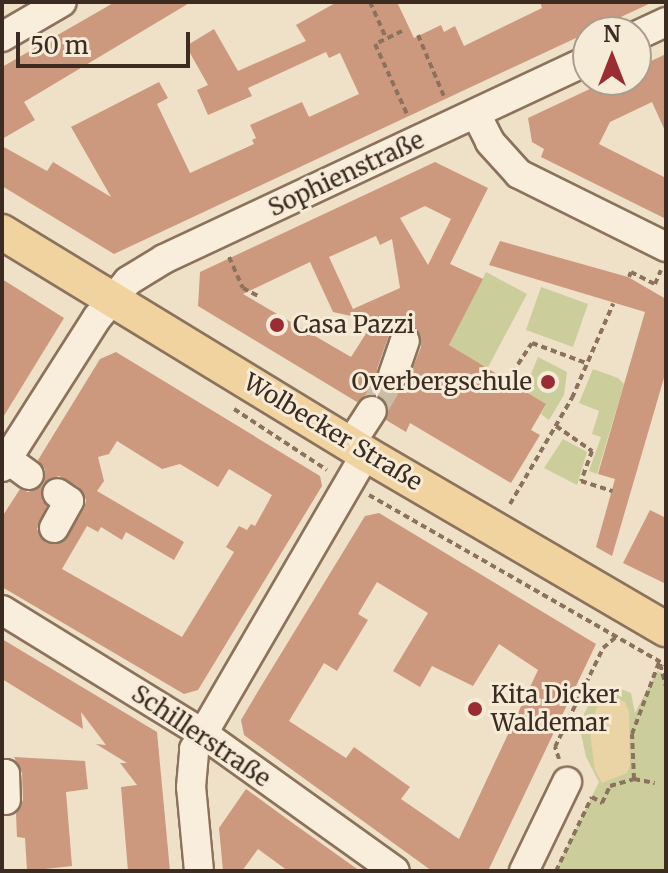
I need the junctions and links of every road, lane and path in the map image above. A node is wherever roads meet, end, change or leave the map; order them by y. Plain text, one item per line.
1 (62, 2) edge
2 (370, 2) edge
3 (402, 31) dead end
4 (418, 35) dead end
5 (2, 37) edge
6 (386, 38) junction
7 (572, 68) edge
8 (446, 99) dead end
9 (476, 114) junction
10 (419, 140) junction
11 (2, 232) edge
12 (666, 247) edge
13 (226, 251) dead end
14 (666, 261) edge
15 (629, 277) dead end
16 (260, 297) dead end
17 (112, 300) junction
18 (613, 304) dead end
19 (405, 341) dead end
20 (586, 363) junction
21 (393, 375) tunnel mouth
22 (507, 381) dead end
23 (372, 411) tunnel mouth
24 (556, 426) junction
25 (358, 448) junction
26 (13, 467) edge
27 (612, 491) dead end
28 (57, 493) dead end
29 (507, 510) dead end
30 (54, 528) dead end
31 (2, 610) edge
32 (623, 625) junction
33 (662, 645) edge
34 (666, 665) edge
35 (666, 687) edge
36 (202, 733) junction
37 (634, 779) junction
38 (567, 782) joint
39 (655, 783) dead end
40 (199, 871) edge
41 (395, 871) edge
42 (524, 871) edge
43 (556, 871) edge

1 - 5 street
2 - 6 path
3 - 6 path
4 - 8 path
6 - 10 path
7 - 9 street, Sophienstraße
9 - 10 street, Sophienstraße
9 - 12 street
10 - 17 street, Sophienstraße
11 - 17 main road, Wolbecker Straße
13 - 16 path
14 - 15 path
17 - 25 main road, Wolbecker Straße
17 - 26 street, Sophienstraße
18 - 20 path
19 - 21 street
20 - 22 path
20 - 24 path
23 - 25 street
24 - 27 path
24 - 29 path
25 - 32 main road, Wolbecker Straße
25 - 36 street
28 - 30 street
31 - 36 street, Schillerstraße
32 - 33 main road, Wolbecker Straße
32 - 33 path
32 - 38 path
33 - 34 path
33 - 35 path
33 - 37 path
36 - 40 street
36 - 41 street, Schillerstraße
37 - 39 path
37 - 43 path
38 - 42 street

